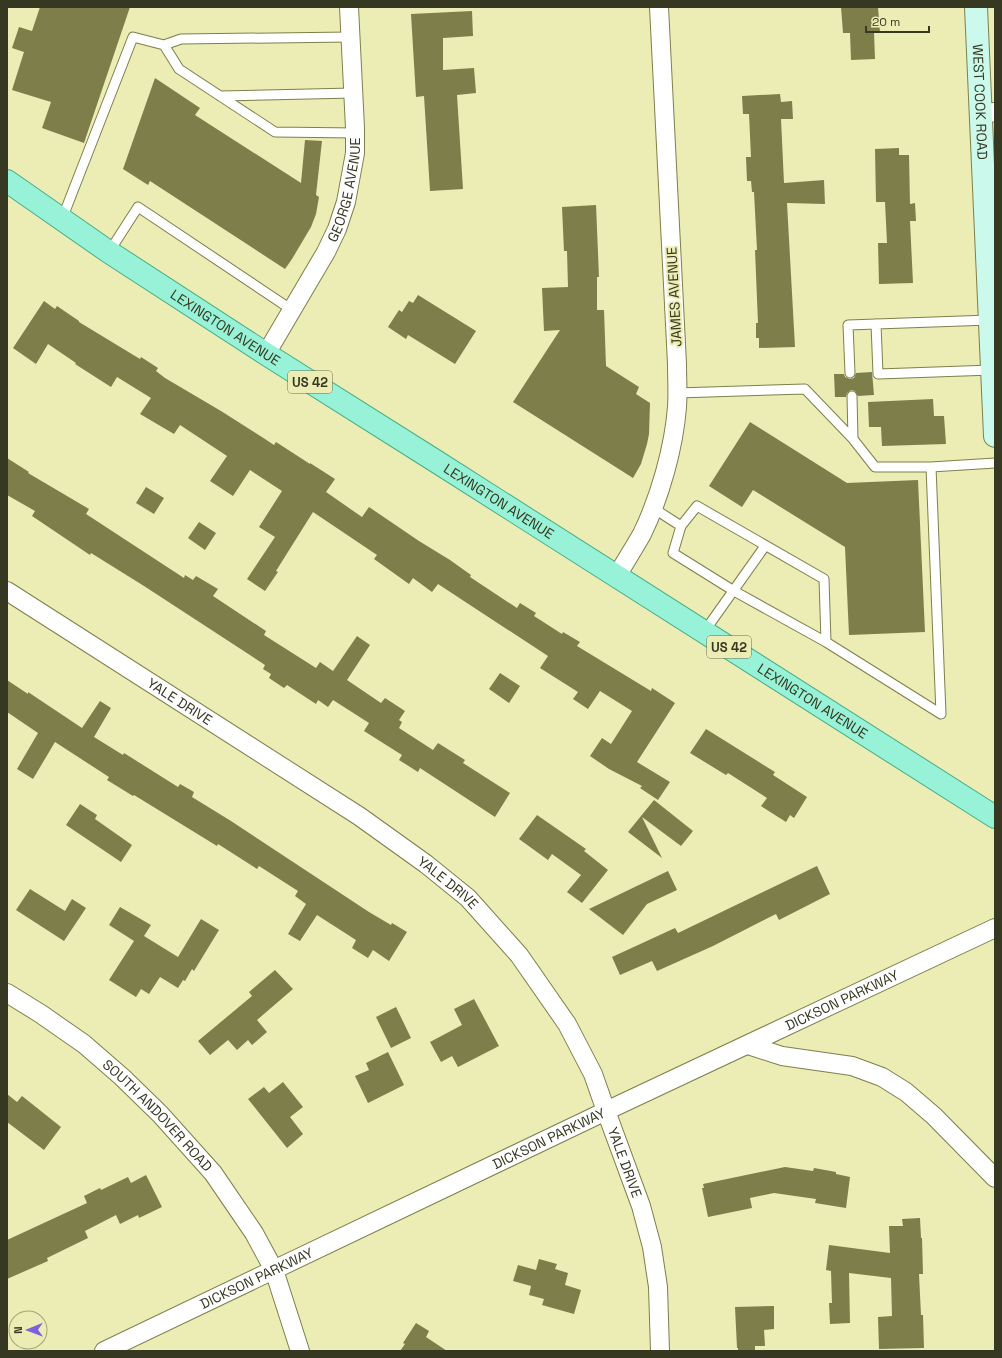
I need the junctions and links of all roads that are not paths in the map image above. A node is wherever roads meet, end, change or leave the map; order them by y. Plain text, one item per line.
1 (349, 7) edge
2 (659, 7) edge
3 (976, 7) edge
4 (350, 37) junction
5 (164, 45) junction
6 (353, 93) junction
7 (220, 96) junction
8 (988, 113) edge
9 (355, 133) junction
10 (7, 181) edge
11 (62, 220) junction
12 (109, 252) junction
13 (292, 310) junction
14 (990, 320) junction
15 (876, 324) junction
16 (266, 354) junction
17 (992, 370) junction
18 (850, 373) dead end
19 (678, 393) junction
20 (852, 396) dead end
21 (995, 428) edge
22 (995, 436) edge
23 (853, 439) junction
24 (995, 463) edge
25 (931, 467) junction
26 (653, 508) junction
27 (680, 526) junction
28 (765, 546) junction
29 (617, 576) junction
30 (7, 591) edge
31 (734, 591) junction
32 (704, 632) junction
33 (826, 642) junction
34 (995, 816) edge
35 (995, 928) edge
36 (7, 993) edge
37 (748, 1045) junction
38 (606, 1112) junction
39 (995, 1178) edge
40 (274, 1270) junction
41 (104, 1351) edge
42 (300, 1351) edge
43 (660, 1351) edge

1 - 4 street, GEORGE AVENUE
2 - 19 street, JAMES AVENUE
3 - 8 main road, WEST COOK ROAD
4 - 5 lane
4 - 6 street, GEORGE AVENUE
5 - 7 lane
5 - 11 lane
6 - 7 lane
6 - 9 street, GEORGE AVENUE
7 - 9 lane
8 - 14 main road, WEST COOK ROAD
9 - 13 street, GEORGE AVENUE
10 - 11 main road, LEXINGTON AVENUE / US 42
11 - 12 main road, LEXINGTON AVENUE / US 42
12 - 13 lane
12 - 16 main road, LEXINGTON AVENUE / US 42
13 - 16 street, GEORGE AVENUE
14 - 15 lane
14 - 17 main road, WEST COOK ROAD
15 - 17 lane
15 - 18 lane
16 - 29 main road, LEXINGTON AVENUE / US 42
17 - 21 main road, WEST COOK ROAD
19 - 23 lane
19 - 26 street, JAMES AVENUE
20 - 23 lane
21 - 22 main road, WEST COOK ROAD
23 - 25 lane
24 - 25 lane
25 - 33 lane
26 - 27 lane
26 - 29 street, JAMES AVENUE
27 - 28 lane
27 - 31 lane
28 - 31 lane
28 - 33 lane
29 - 32 main road, LEXINGTON AVENUE / US 42
30 - 38 street, YALE DRIVE
31 - 32 lane
31 - 33 lane
32 - 34 main road, LEXINGTON AVENUE / US 42
35 - 37 street, DICKSON PARKWAY
36 - 40 street, SOUTH ANDOVER ROAD
37 - 38 street, DICKSON PARKWAY
37 - 39 street
38 - 40 street, DICKSON PARKWAY
38 - 43 street, YALE DRIVE
40 - 41 street, DICKSON PARKWAY
40 - 42 street, SOUTH ANDOVER ROAD

